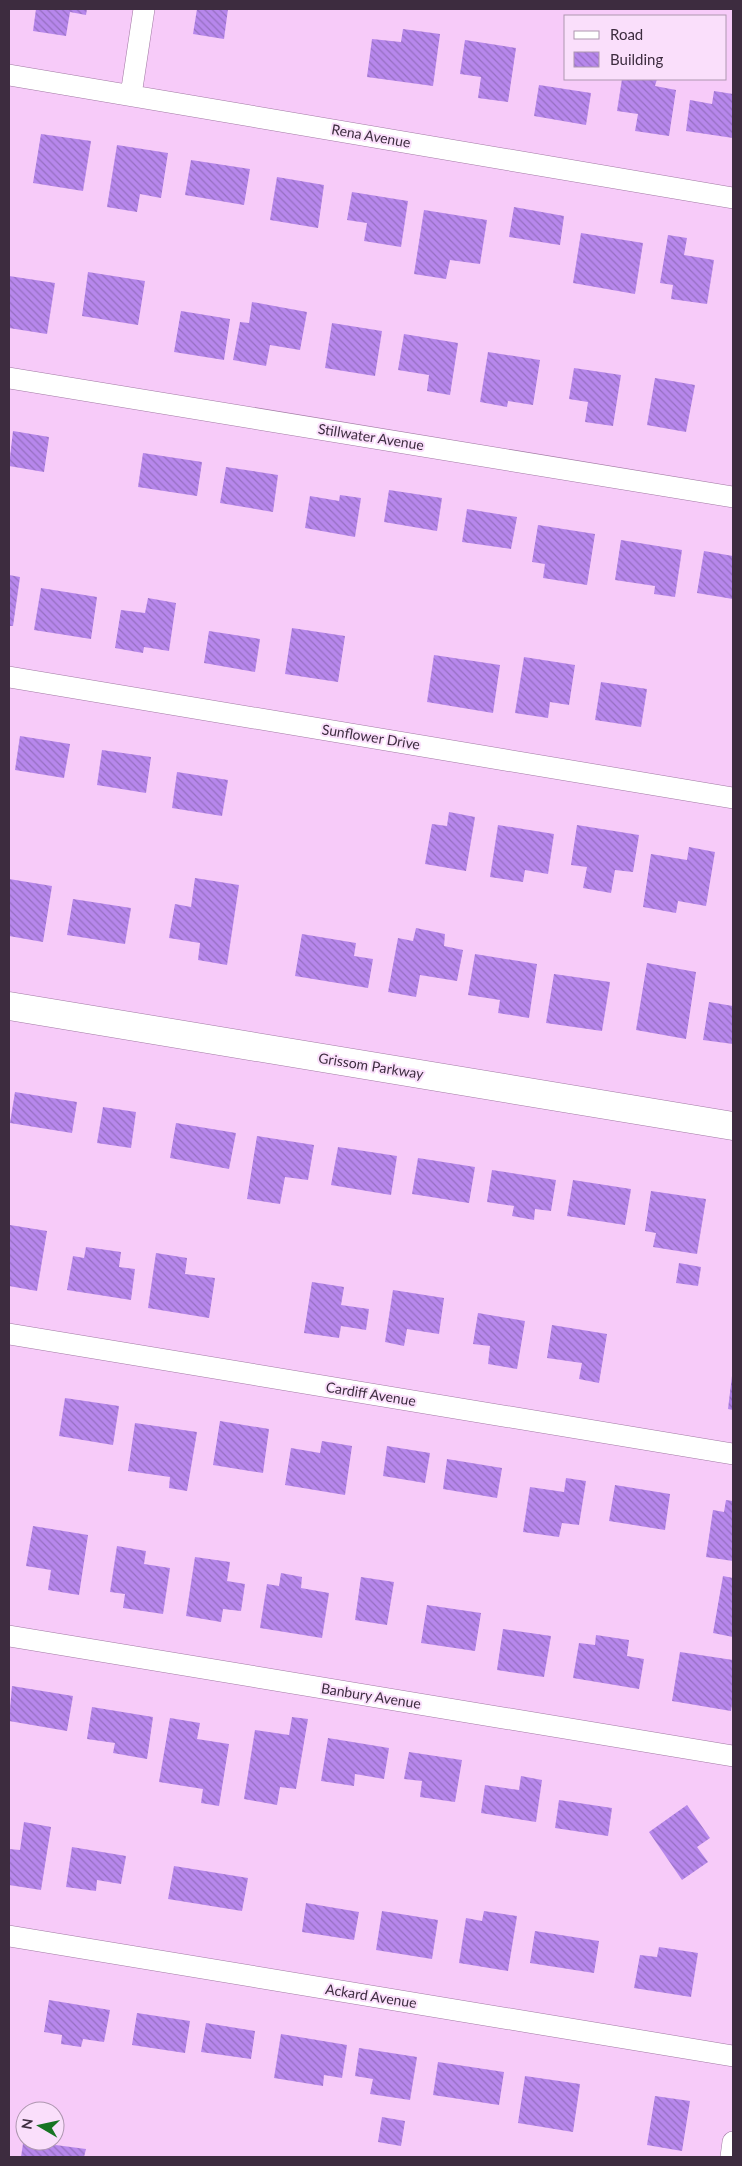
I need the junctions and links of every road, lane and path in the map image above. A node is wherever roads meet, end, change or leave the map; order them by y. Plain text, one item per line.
1 (144, 9) edge
2 (9, 75) edge
3 (131, 95) junction
4 (733, 198) edge
5 (9, 378) edge
6 (733, 496) edge
7 (9, 677) edge
8 (733, 798) edge
9 (9, 1006) edge
10 (733, 1126) edge
11 (9, 1334) edge
12 (733, 1454) edge
13 (9, 1636) edge
14 (733, 1756) edge
15 (9, 1936) edge
16 (733, 2056) edge
17 (733, 2142) edge
18 (731, 2157) edge

1 - 3 street
2 - 3 street, Rena Avenue
3 - 4 street, Rena Avenue
5 - 6 street, Stillwater Avenue
7 - 8 street, Sunflower Drive
9 - 10 main road, Grissom Parkway
11 - 12 street, Cardiff Avenue
13 - 14 street, Banbury Avenue
15 - 16 street, Ackard Avenue
17 - 18 street

